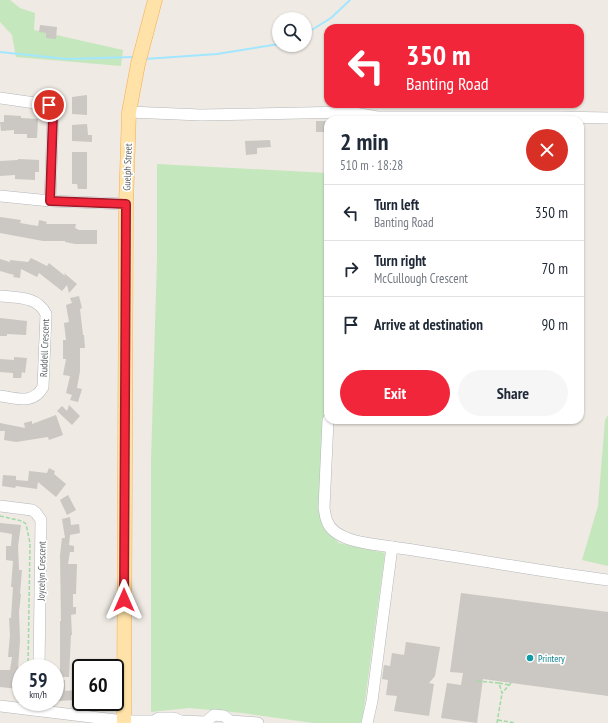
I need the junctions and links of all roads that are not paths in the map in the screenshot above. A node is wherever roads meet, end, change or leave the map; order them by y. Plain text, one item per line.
1 (155, 0) edge
2 (0, 98) edge
3 (129, 112) junction
4 (345, 116) edge
5 (584, 118) edge
6 (608, 118) edge
7 (0, 196) edge
8 (50, 201) junction
9 (126, 204) junction
10 (0, 296) edge
11 (0, 396) edge
12 (328, 424) edge
13 (0, 506) edge
14 (392, 547) junction
15 (608, 580) edge
16 (39, 659) edge
17 (0, 706) edge
18 (12, 706) edge
19 (62, 711) edge
20 (124, 722) edge
21 (155, 722) edge
22 (178, 722) edge
23 (207, 722) edge
24 (229, 722) edge
25 (258, 723) edge
26 (366, 723) edge

1 - 3 main road, Guelph Street
2 - 8 street
3 - 4 street
3 - 9 main road, Guelph Street
5 - 6 street
7 - 8 street
8 - 9 street
9 - 20 main road, Guelph Street
10 - 11 street, Ruddell Crescent
12 - 14 street
13 - 16 street, Joycelyn Crescent
14 - 15 street
14 - 26 street
17 - 18 street
19 - 20 street
20 - 21 street
21 - 22 street
22 - 23 street
23 - 24 street
24 - 25 street

